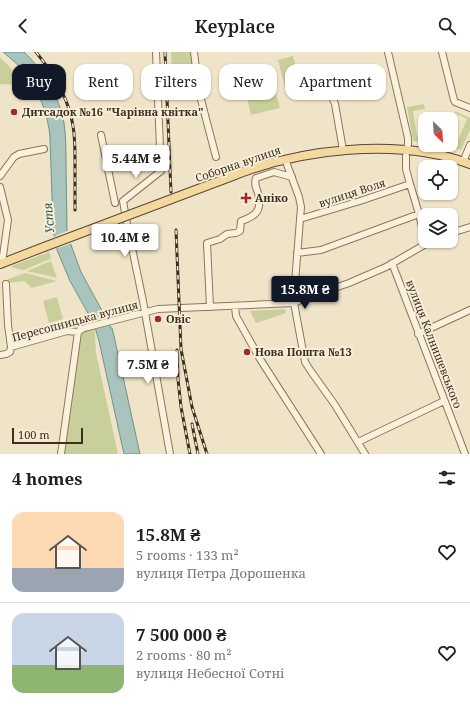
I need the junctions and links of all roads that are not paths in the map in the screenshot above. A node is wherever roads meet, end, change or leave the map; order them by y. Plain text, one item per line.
1 (156, 52) edge
2 (194, 52) edge
3 (388, 52) edge
4 (442, 52) edge
5 (333, 100) edge
6 (470, 108) edge
7 (101, 134) dead end
8 (470, 145) edge
9 (44, 149) dead end
10 (343, 150) junction
11 (407, 153) junction
12 (216, 157) dead end
13 (285, 159) junction
14 (467, 163) edge
15 (0, 176) edge
16 (292, 176) junction
17 (410, 184) junction
18 (0, 187) edge
19 (115, 203) dead end
20 (418, 211) edge
21 (418, 214) edge
22 (300, 219) junction
23 (470, 227) edge
24 (458, 231) edge
25 (418, 248) edge
26 (297, 253) junction
27 (1, 263) edge
28 (392, 263) junction
29 (6, 284) dead end
30 (294, 303) junction
31 (235, 306) junction
32 (210, 307) junction
33 (470, 310) edge
34 (145, 312) junction
35 (78, 332) junction
36 (418, 334) junction
37 (11, 347) junction
38 (3, 354) edge
39 (444, 401) junction
40 (358, 442) junction
41 (61, 454) edge
42 (170, 454) edge
43 (321, 454) edge
44 (366, 454) edge
45 (465, 454) edge

1 - 34 street
2 - 12 street
3 - 11 street
4 - 6 street
5 - 10 street
7 - 19 street
8 - 14 street
9 - 15 street
10 - 11 main road, Соборна вулиця
10 - 13 main road, Соборна вулиця
11 - 14 main road, Соборна вулиця
11 - 17 street
13 - 16 street
13 - 27 main road, Соборна вулиця, bridge
16 - 22 street
16 - 32 street
17 - 20 street
17 - 22 street, вулиця Воля
18 - 27 street
21 - 26 street
22 - 26 street
23 - 24 street
25 - 28 street, Пересопницька вулиця
26 - 30 street
28 - 30 street, Пересопницька вулиця
28 - 36 street, вулиця Калнишевського
29 - 37 street
30 - 31 street, Пересопницька вулиця
30 - 40 street
31 - 32 street, Пересопницька вулиця
31 - 43 street
32 - 34 street, Пересопницька вулиця
33 - 36 street
34 - 35 street, Пересопницька вулиця
34 - 42 street
35 - 37 street, Пересопницька вулиця
35 - 41 street
36 - 39 street, вулиця Калнишевського
37 - 38 street, Пересопницька вулиця
39 - 40 street
39 - 45 street, вулиця Калнишевського
40 - 44 street

